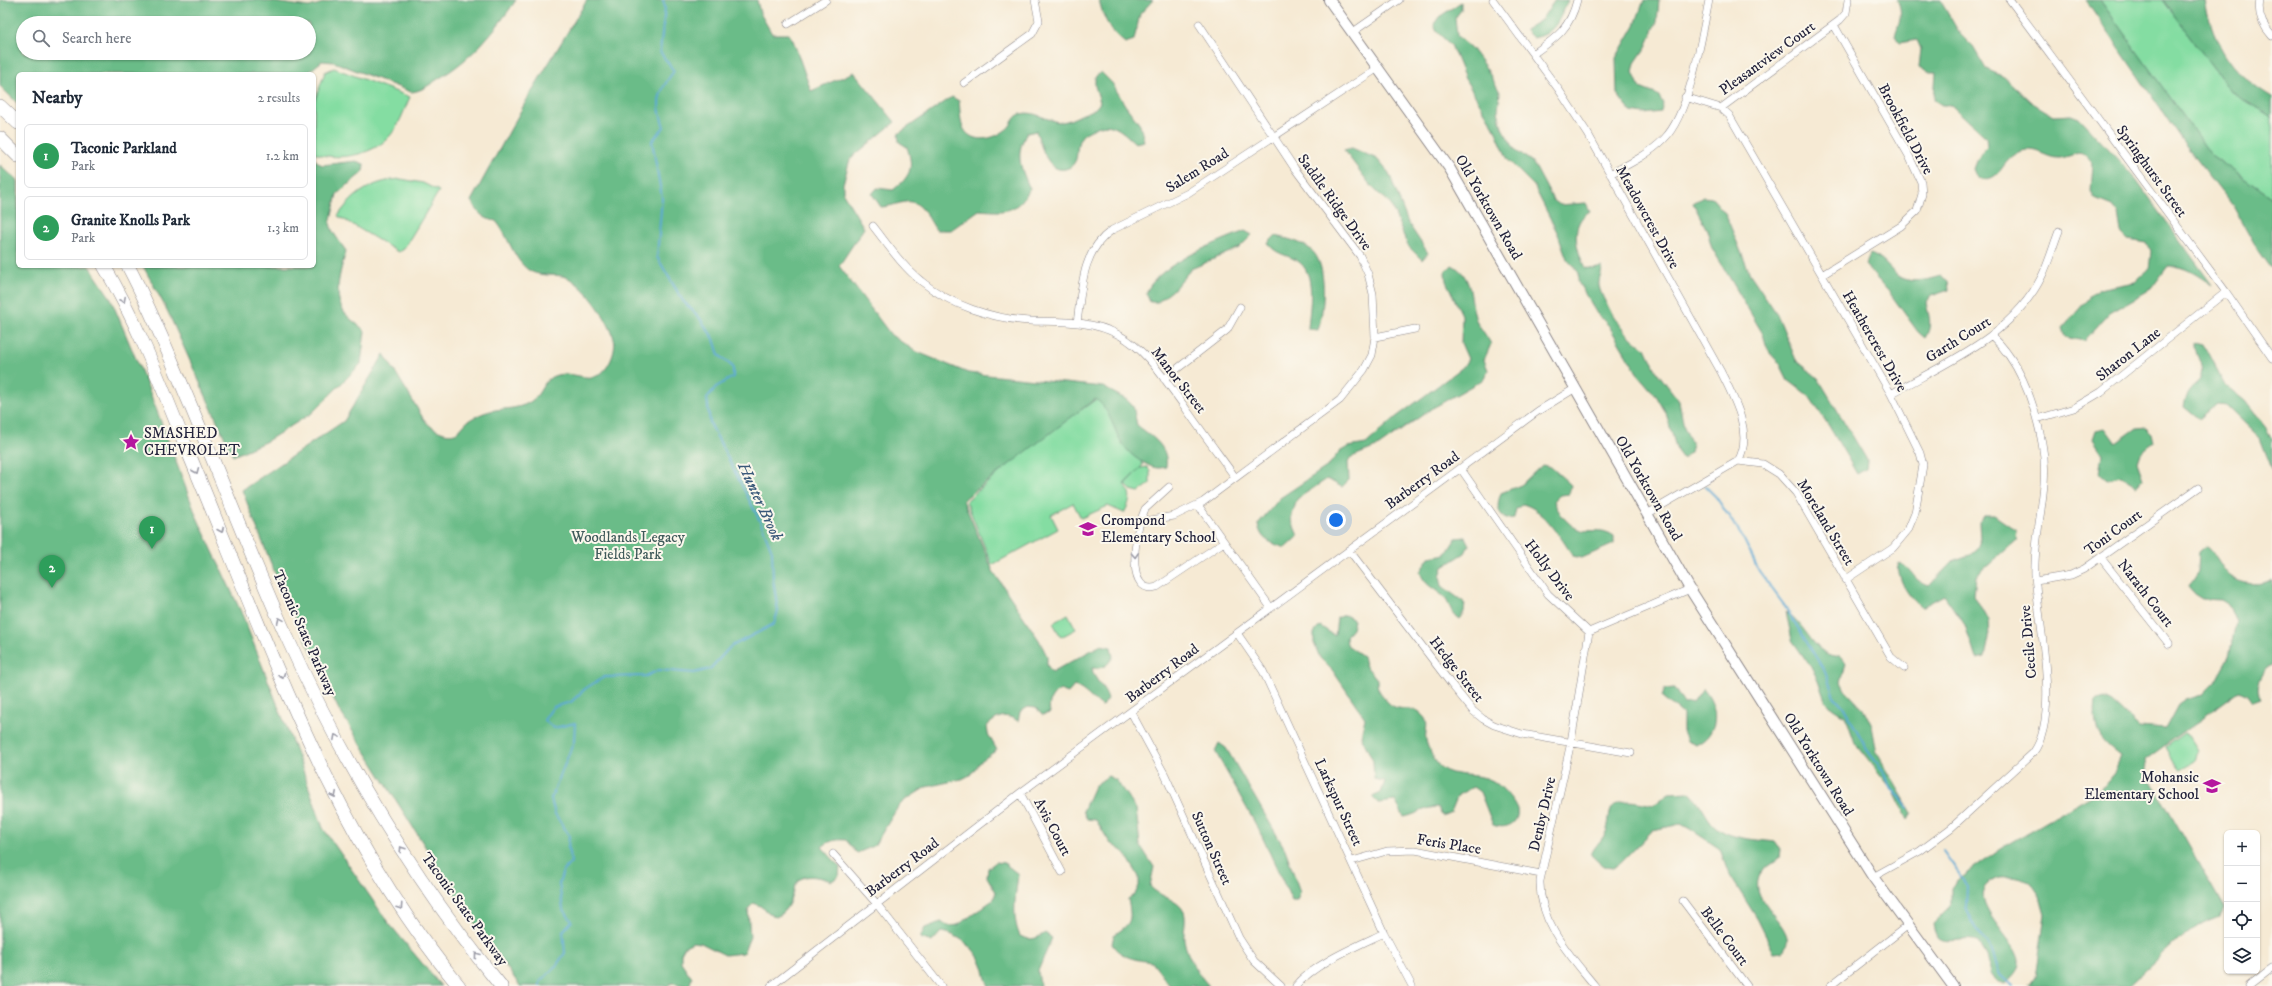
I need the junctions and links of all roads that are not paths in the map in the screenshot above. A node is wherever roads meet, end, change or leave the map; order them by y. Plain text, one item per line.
1 (826, 0) edge
2 (1035, 0) edge
3 (1329, 0) edge
4 (1399, 0) edge
5 (1493, 0) edge
6 (1577, 0) edge
7 (1709, 0) edge
8 (1848, 0) edge
9 (2010, 0) edge
10 (2260, 0) edge
11 (788, 24) dead end
12 (1199, 24) dead end
13 (1834, 25) junction
14 (1354, 32) junction
15 (2272, 36) edge
16 (1533, 54) junction
17 (1378, 68) junction
18 (964, 83) dead end
19 (1685, 97) junction
20 (0, 106) edge
21 (1721, 108) junction
22 (16, 121) edge
23 (1272, 137) junction
24 (0, 138) edge
25 (16, 154) edge
26 (1610, 174) junction
27 (873, 226) dead end
28 (2058, 230) dead end
29 (105, 268) edge
30 (129, 268) edge
31 (1822, 275) junction
32 (2226, 292) junction
33 (1240, 307) dead end
34 (1076, 323) junction
35 (1416, 329) dead end
36 (1992, 336) junction
37 (1375, 337) junction
38 (2271, 355) edge
39 (1164, 379) junction
40 (1574, 389) junction
41 (1891, 394) junction
42 (2037, 419) junction
43 (1738, 461) junction
44 (1461, 468) junction
45 (1235, 477) junction
46 (1169, 487) dead end
47 (2198, 488) dead end
48 (1198, 505) junction
49 (1647, 514) junction
50 (1140, 522) junction
51 (1224, 542) junction
52 (1349, 550) junction
53 (2101, 558) junction
54 (1845, 580) junction
55 (2036, 581) junction
56 (1690, 589) junction
57 (1271, 608) junction
58 (1238, 632) junction
59 (1589, 632) junction
60 (2169, 644) dead end
61 (1904, 668) dead end
62 (1131, 712) junction
63 (1571, 742) junction
64 (1631, 753) dead end
65 (1020, 793) junction
66 (833, 854) dead end
67 (1352, 861) junction
68 (1062, 872) dead end
69 (1541, 874) junction
70 (1873, 877) junction
71 (1683, 901) dead end
72 (876, 903) junction
73 (1907, 926) junction
74 (1384, 933) junction
75 (2272, 968) edge
76 (459, 986) edge
77 (502, 986) edge
78 (771, 986) edge
79 (941, 986) edge
80 (1281, 986) edge
81 (1296, 986) edge
82 (1412, 986) edge
83 (1595, 986) edge
84 (1747, 986) edge
85 (1830, 986) edge
86 (1953, 986) edge
87 (2249, 986) edge

1 - 11 street
2 - 18 street
3 - 14 main road, Old Yorktown Road
4 - 14 street
5 - 16 street, Meadowcrest Drive
6 - 16 street
7 - 19 street
8 - 13 street, Pleasantview Court
9 - 32 street, Springhurst Street
10 - 15 street
12 - 23 street, Saddle Ridge Drive
13 - 21 street, Pleasantview Court
13 - 31 street, Brookfield Drive
14 - 17 main road, Old Yorktown Road
16 - 26 street, Meadowcrest Drive
17 - 23 street, Salem Road
17 - 40 main road, Old Yorktown Road
19 - 21 street, Pleasantview Court
19 - 26 street
20 - 22 highway
21 - 31 street, Heathercrest Drive
23 - 34 street, Salem Road
23 - 37 street, Saddle Ridge Drive
24 - 25 highway
26 - 43 street, Meadowcrest Drive
27 - 34 street, Manor Street
28 - 36 street, Garth Court
29 -> 76 highway
77 -> 30 highway, Taconic State Parkway
31 - 41 street, Heathercrest Drive
32 - 38 street, Springhurst Street
32 - 42 street, Sharon Lane
33 - 39 street
34 - 39 street, Manor Street
35 - 37 street
36 - 41 street, Garth Court
36 - 42 street, Cecile Drive
37 - 45 street, Saddle Ridge Drive
39 - 45 street, Manor Street
40 - 44 street, Barberry Road
40 - 49 main road, Old Yorktown Road
41 - 54 street, Heathercrest Drive
42 - 55 street, Cecile Drive
43 - 49 street
43 - 54 street, Moreland Street
44 - 52 street, Barberry Road
44 - 59 street, Holly Drive
45 - 48 street
46 - 50 street
47 - 53 street, Toni Court
48 - 50 street
48 - 51 street
49 - 56 main road, Old Yorktown Road
50 -> 51 street
51 - 57 street
52 - 57 street, Barberry Road
52 - 63 street, Hedge Street
53 - 55 street, Toni Court
53 - 60 street, Narath Court
54 - 61 street, Moreland Street
55 - 70 street, Cecile Drive
56 - 59 street
56 - 70 main road, Old Yorktown Road
57 - 58 street, Barberry Road
58 - 62 street, Barberry Road
58 - 67 street, Larkspur Street
59 - 63 street, Denby Drive
62 - 65 street, Barberry Road
62 - 80 street, Sutton Street
63 - 64 street, Hedge Street
63 - 69 street, Denby Drive
65 - 68 street, Avis Court
65 - 72 street, Barberry Road
66 - 72 street
67 - 69 street, Feris Place
67 - 74 street, Larkspur Street
69 - 83 street, Denby Drive
70 - 73 main road, Old Yorktown Road
71 - 84 street, Belle Court
72 - 78 street, Barberry Road
72 - 79 street
73 - 85 street
73 - 86 main road, Old Yorktown Road
74 - 81 street
74 - 82 street, Larkspur Street
75 - 87 street

